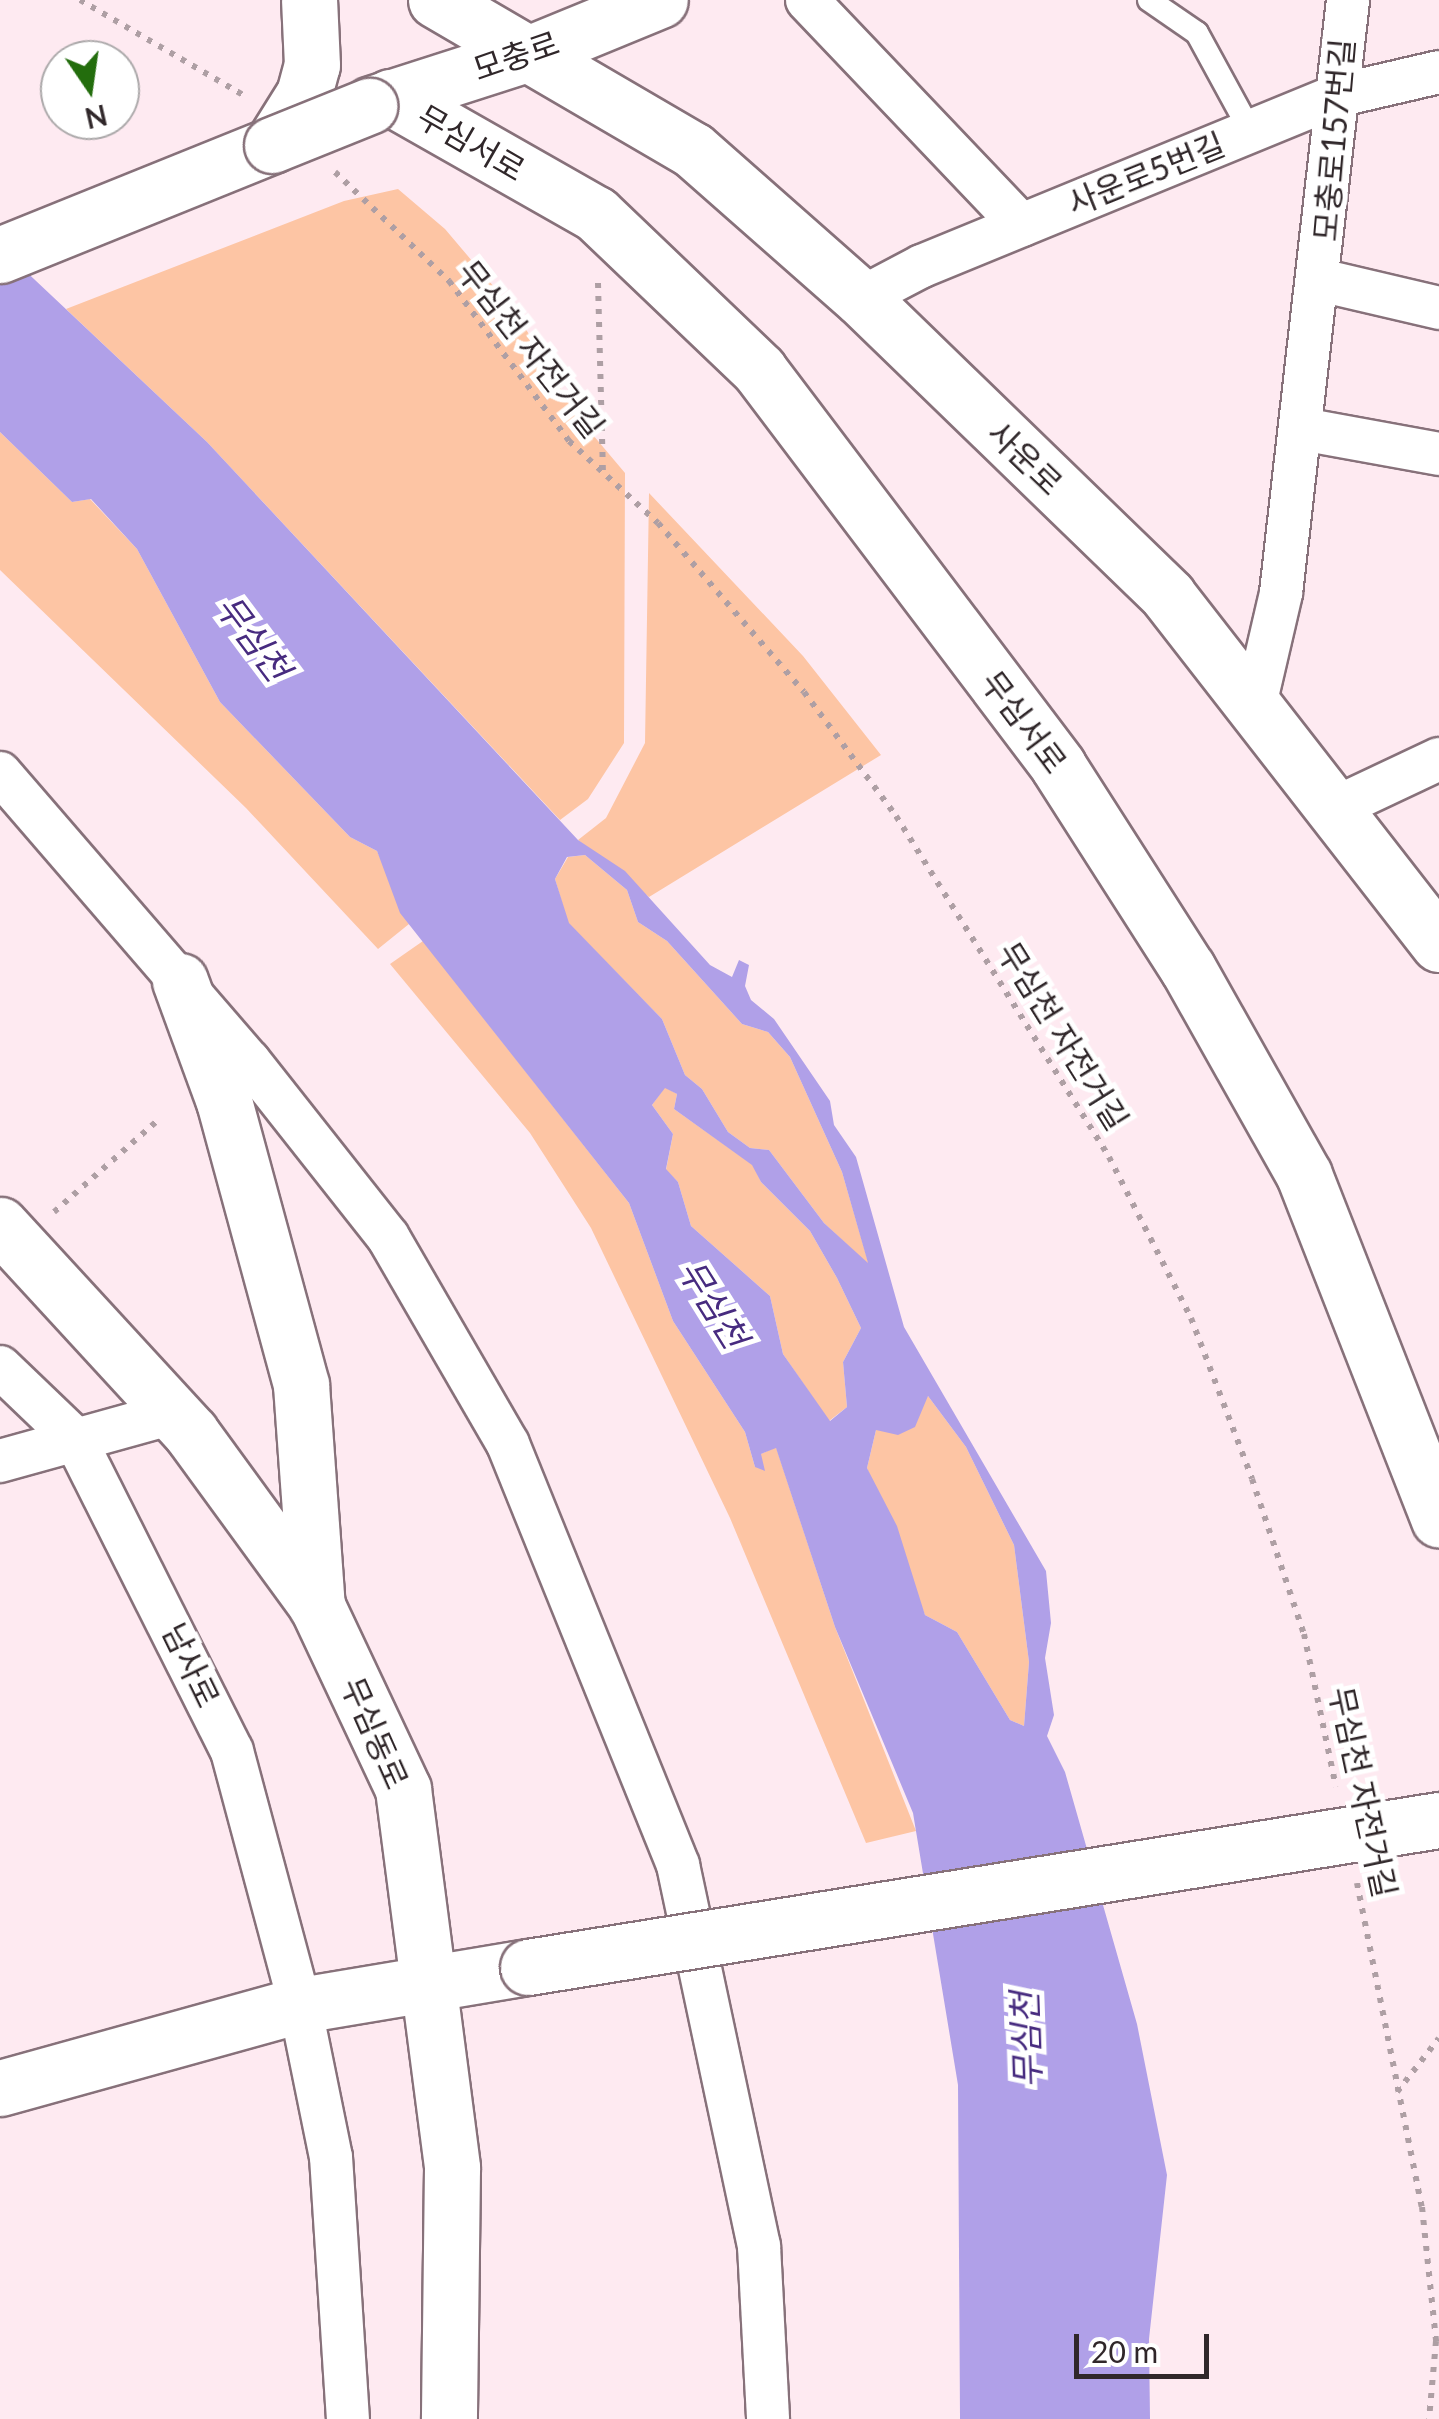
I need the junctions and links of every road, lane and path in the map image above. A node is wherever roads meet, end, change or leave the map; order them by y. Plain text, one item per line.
1 (80, 0) edge
2 (309, 0) edge
3 (436, 0) edge
4 (660, 0) edge
5 (808, 0) edge
6 (1149, 0) edge
7 (1348, 0) edge
8 (534, 52) junction
9 (1439, 72) edge
10 (1336, 96) junction
11 (379, 101) junction
12 (266, 126) junction
13 (1251, 132) junction
14 (328, 166) dead end
15 (596, 214) junction
16 (1021, 225) junction
17 (0, 255) edge
18 (1320, 280) junction
19 (861, 298) junction
20 (1439, 308) edge
21 (1302, 429) junction
22 (1439, 454) edge
23 (603, 477) junction
24 (1255, 705) junction
25 (1439, 759) edge
26 (0, 773) edge
27 (1335, 808) junction
28 (1439, 944) edge
29 (180, 981) junction
30 (158, 1120) dead end
31 (9, 1235) edge
32 (0, 1366) edge
33 (172, 1413) junction
34 (74, 1439) junction
35 (0, 1461) edge
36 (1439, 1520) edge
37 (317, 1606) junction
38 (1340, 1804) dead end
39 (1439, 1820) edge
40 (1356, 1878) dead end
41 (428, 1981) junction
42 (300, 2004) junction
43 (1439, 2038) edge
44 (0, 2088) edge
45 (1396, 2093) junction
46 (348, 2419) edge
47 (449, 2419) edge
48 (768, 2419) edge
49 (1429, 2419) edge

1 - 12 path
2 - 12 street
3 - 8 street
4 - 8 street, 모충로
5 - 16 street
6 - 13 lane
7 - 10 street, 모충로157번길
8 - 11 street, 모충로
8 - 19 street, 사운로
9 - 10 street, 사운로5번길
10 - 13 street, 사운로5번길
10 - 18 street, 모충로157번길
11 - 12 street, 모충로, bridge
11 - 15 street, 무심서로
12 - 17 street, 모충로
13 - 16 street, 사운로5번길
14 - 23 path, 무심천 자전거길
15 - 23 path
15 - 36 street, 무심서로
16 - 19 street, 사운로5번길
18 - 20 street, 모충로157번길
18 - 21 street, 모충로157번길
19 - 24 street, 사운로
21 - 22 street
21 - 24 street, 모충로157번길
23 - 38 path, 무심천 자전거길
24 - 27 street, 사운로
25 - 27 street
26 - 29 street
27 - 28 street, 사운로
29 - 37 street
29 - 48 street
30 - 31 path
31 - 33 street, 무심동로
32 - 34 street, 남사로
33 - 34 street
33 - 37 street, 무심동로
34 - 35 street
34 - 42 street, 남사로
37 - 41 street, 무심동로
39 - 41 street, bridge
40 - 45 path, 무심천 자전거길
41 - 42 street
41 - 47 street, 무심동로
42 - 44 street
42 - 46 street, 남사로
43 - 45 path
45 - 49 path, 무심천 자전거길

